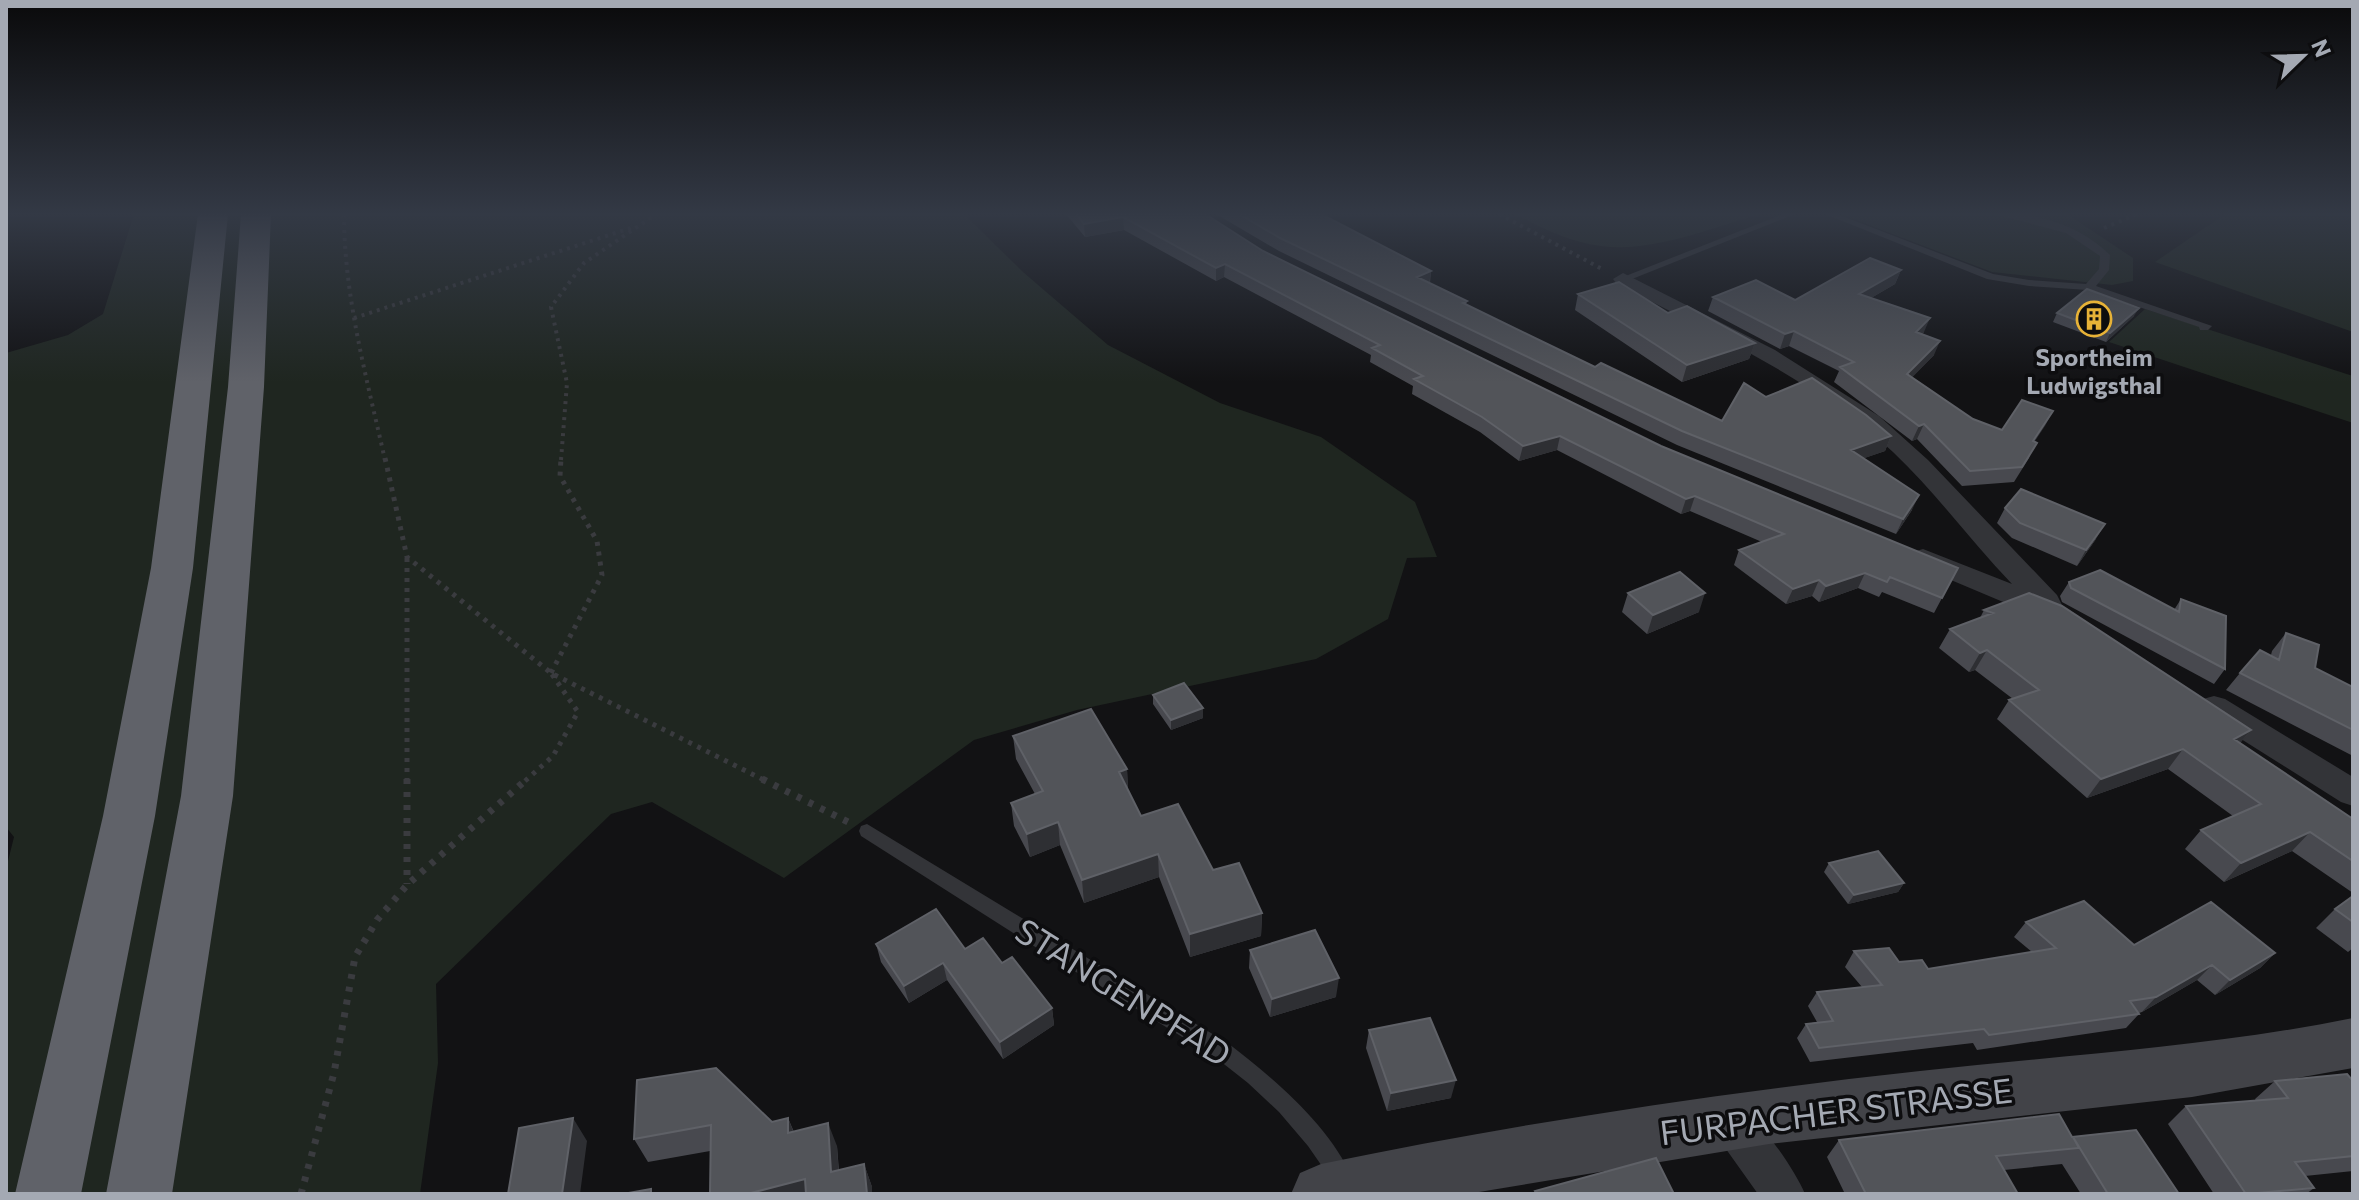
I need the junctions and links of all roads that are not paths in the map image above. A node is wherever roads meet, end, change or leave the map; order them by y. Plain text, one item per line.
1 (207, 270) edge
2 (253, 270) edge
3 (1646, 270) edge
4 (1973, 270) edge
5 (2104, 270) edge
6 (1623, 279) joint
7 (2089, 287) junction
8 (2204, 328) dead end
9 (1985, 542) junction
10 (1893, 546) edge
11 (1950, 568) junction
12 (2193, 694) edge
13 (2353, 793) edge
14 (867, 831) road end
15 (2353, 1043) edge
16 (1730, 1121) junction
17 (1335, 1191) edge
18 (48, 1194) edge
19 (139, 1194) edge
20 (1784, 1194) edge

1 - 18 highway
2 - 19 highway
3 - 6 lane
4 - 7 lane
5 - 7 lane
6 - 9 street
7 - 8 lane
9 - 11 street
9 - 11 street
10 - 11 street
12 - 13 street
14 - 17 lane, STANGENPFAD
15 - 16 street, FURPACHER STRASSE
16 - 17 street, FURPACHER STRASSE
16 - 20 street

